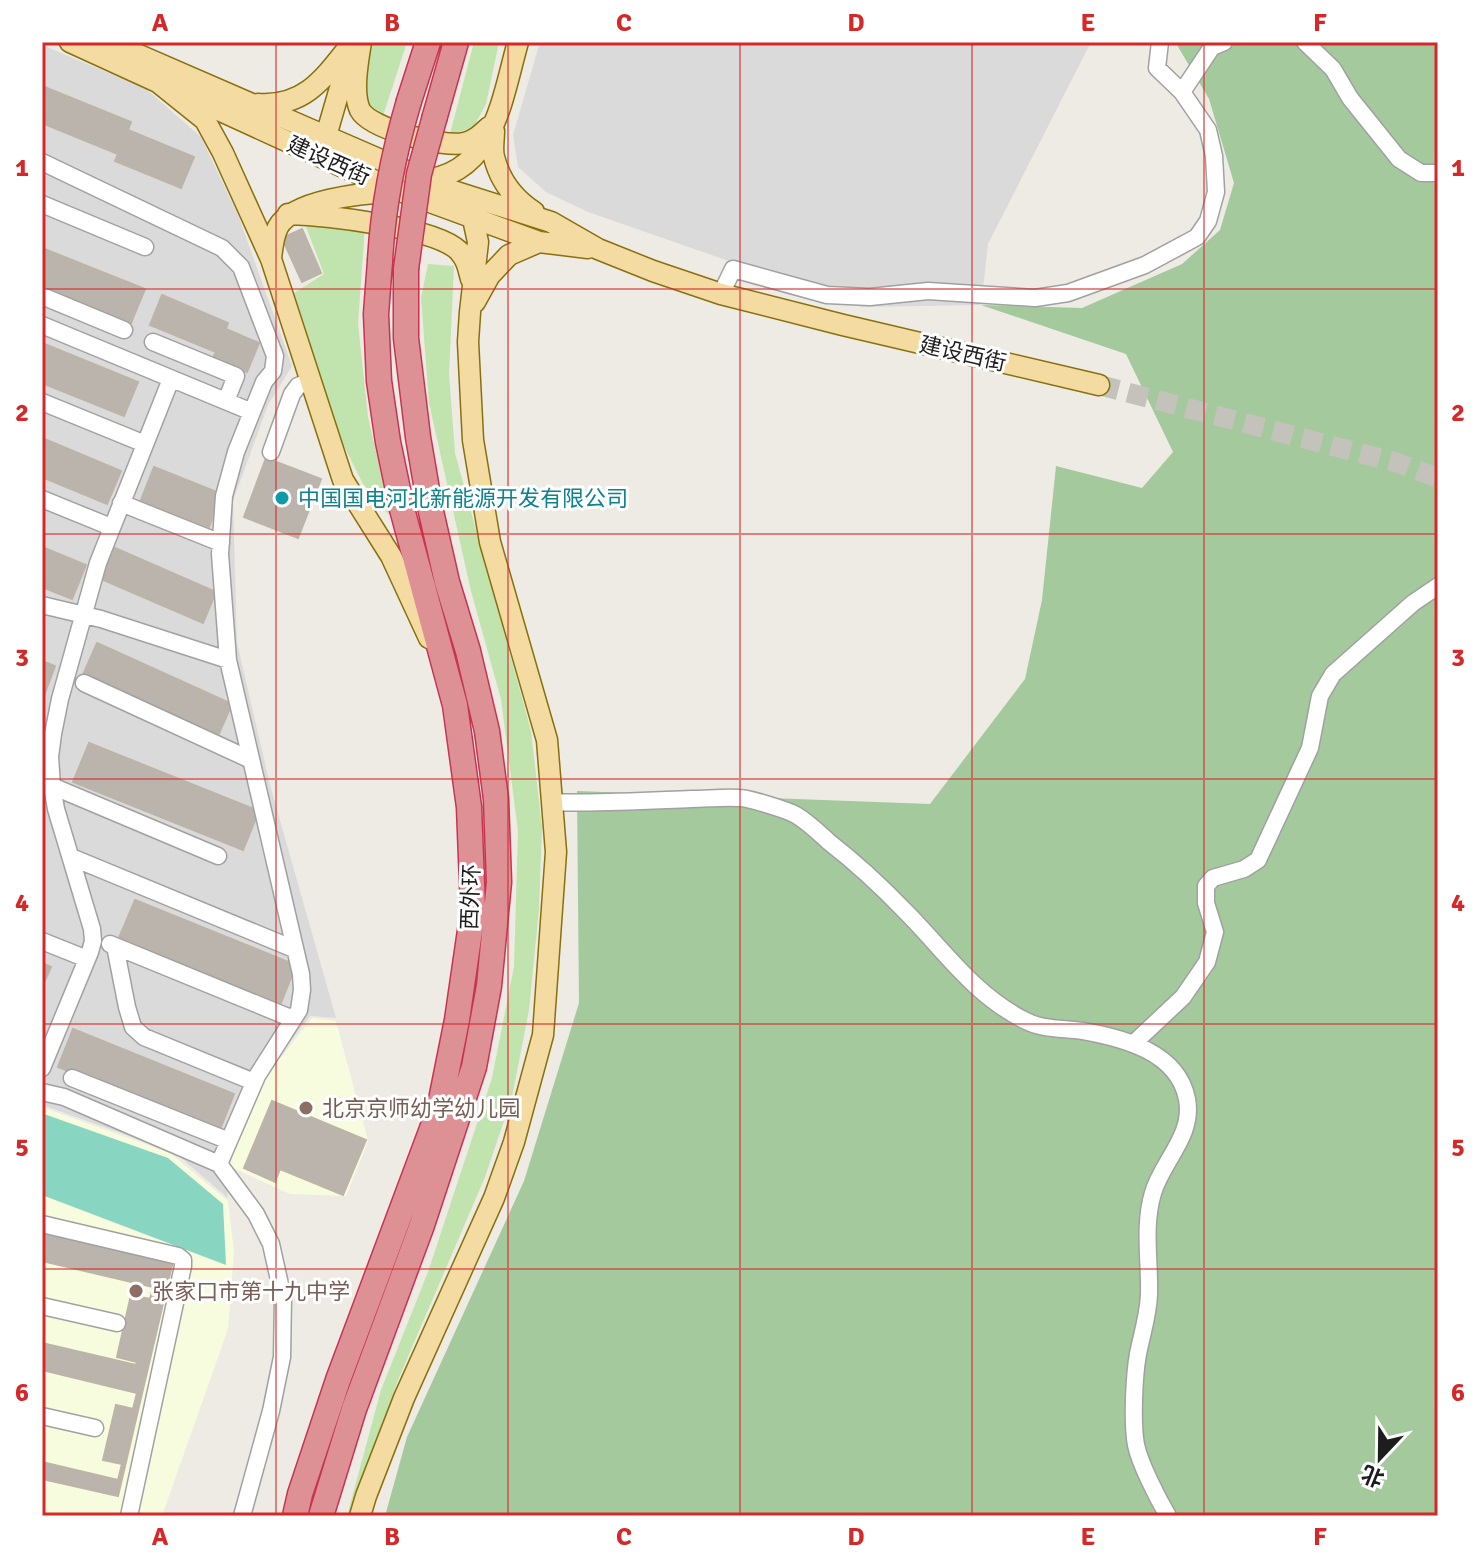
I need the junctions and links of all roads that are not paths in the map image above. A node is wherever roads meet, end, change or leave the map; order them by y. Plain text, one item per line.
1 (70, 42) edge
2 (109, 42) edge
3 (354, 42) edge
4 (361, 42) edge
5 (428, 42) edge
6 (456, 42) edge
7 (518, 42) edge
8 (1160, 42) edge
9 (1224, 42) edge
10 (1305, 42) edge
11 (154, 79) junction
12 (1182, 92) junction
13 (248, 103) junction
14 (495, 121) junction
15 (326, 136) junction
16 (42, 162) edge
17 (1438, 173) edge
18 (359, 174) junction
19 (440, 186) junction
20 (400, 191) junction
21 (42, 204) edge
22 (288, 214) junction
23 (473, 219) junction
24 (551, 222) junction
25 (539, 242) junction
26 (145, 247) dead end
27 (598, 249) junction
28 (271, 259) junction
29 (472, 287) junction
30 (721, 294) junction
31 (42, 296) edge
32 (470, 312) junction
33 (42, 325) edge
34 (124, 330) dead end
35 (153, 342) dead end
36 (171, 379) junction
37 (310, 381) junction
38 (1099, 385) tunnel mouth
39 (226, 401) junction
40 (42, 402) edge
41 (252, 412) junction
42 (145, 444) junction
43 (271, 452) dead end
44 (42, 499) edge
45 (121, 503) junction
46 (111, 527) junction
47 (221, 543) junction
48 (1438, 586) edge
49 (42, 605) edge
50 (84, 615) junction
51 (228, 660) junction
52 (84, 683) dead end
53 (457, 719) junction
54 (48, 726) edge
55 (251, 760) junction
56 (52, 786) junction
57 (552, 802) junction
58 (218, 856) dead end
59 (71, 857) junction
60 (93, 937) junction
61 (42, 941) edge
62 (115, 946) junction
63 (294, 949) junction
64 (87, 959) junction
65 (293, 1019) junction
66 (1134, 1043) junction
67 (42, 1068) edge
68 (72, 1078) dead end
69 (254, 1082) junction
70 (42, 1092) edge
71 (229, 1141) junction
72 (219, 1164) junction
73 (42, 1224) edge
74 (42, 1306) edge
75 (117, 1323) dead end
76 (42, 1416) edge
77 (95, 1428) dead end
78 (129, 1516) edge
79 (242, 1516) edge
80 (295, 1516) edge
81 (321, 1516) edge
82 (360, 1516) edge
83 (1168, 1516) edge

1 - 11 main road, 建设西街
2 - 13 main road, 建设西街
3 - 13 main road
3 - 15 main road
4 - 14 main road
5 - 53 highway, 西外环, bridge
6 - 81 highway, 西外环, bridge
7 - 14 main road
8 - 12 street
9 - 12 street
10 - 17 street
11 - 18 main road, 建设西街
11 - 28 main road
12 - 30 street
13 - 15 main road, 建设西街
14 - 19 main road
14 - 24 main road
15 - 18 main road
15 - 19 main road, 建设西街
16 - 41 street
18 - 19 main road
18 - 20 main road, 建设西街
19 - 20 main road
19 - 23 main road
19 - 24 main road, 建设西街
20 - 22 main road
20 - 23 main road, 建设西街
21 - 26 street
22 - 28 main road
22 - 29 main road
23 - 25 main road, 建设西街
23 - 29 main road
24 - 27 main road, 建设西街
25 - 27 main road, 建设西街
25 - 32 main road
27 - 30 main road, 建设西街
28 - 37 main road
29 - 32 main road
30 - 38 main road, 建设西街
31 - 34 street
32 - 57 main road
33 - 36 street
35 - 39 street
36 - 39 street
36 - 42 street
37 - 43 street
37 - 53 main road
39 - 41 street
40 - 42 street
41 - 47 street
42 - 45 street
44 - 46 street
45 - 46 street
45 - 47 street
46 - 50 street
47 - 51 street
48 - 66 street
49 - 50 street
50 - 51 street
50 - 54 street
51 - 55 street
52 - 55 street
53 - 80 highway, 西外环
54 - 56 street
55 - 63 street
56 - 58 street
56 - 59 street
57 - 66 street
57 - 82 main road
59 - 60 street
59 - 63 street
60 - 62 street
60 - 64 street
61 - 64 street
62 - 65 street
62 - 69 street
63 - 65 street
64 - 67 street
65 - 69 street
66 - 83 street
68 - 71 street
69 - 71 street
70 - 72 street
71 - 72 street
72 - 79 street
73 - 78 street
74 - 75 street
76 - 77 street

